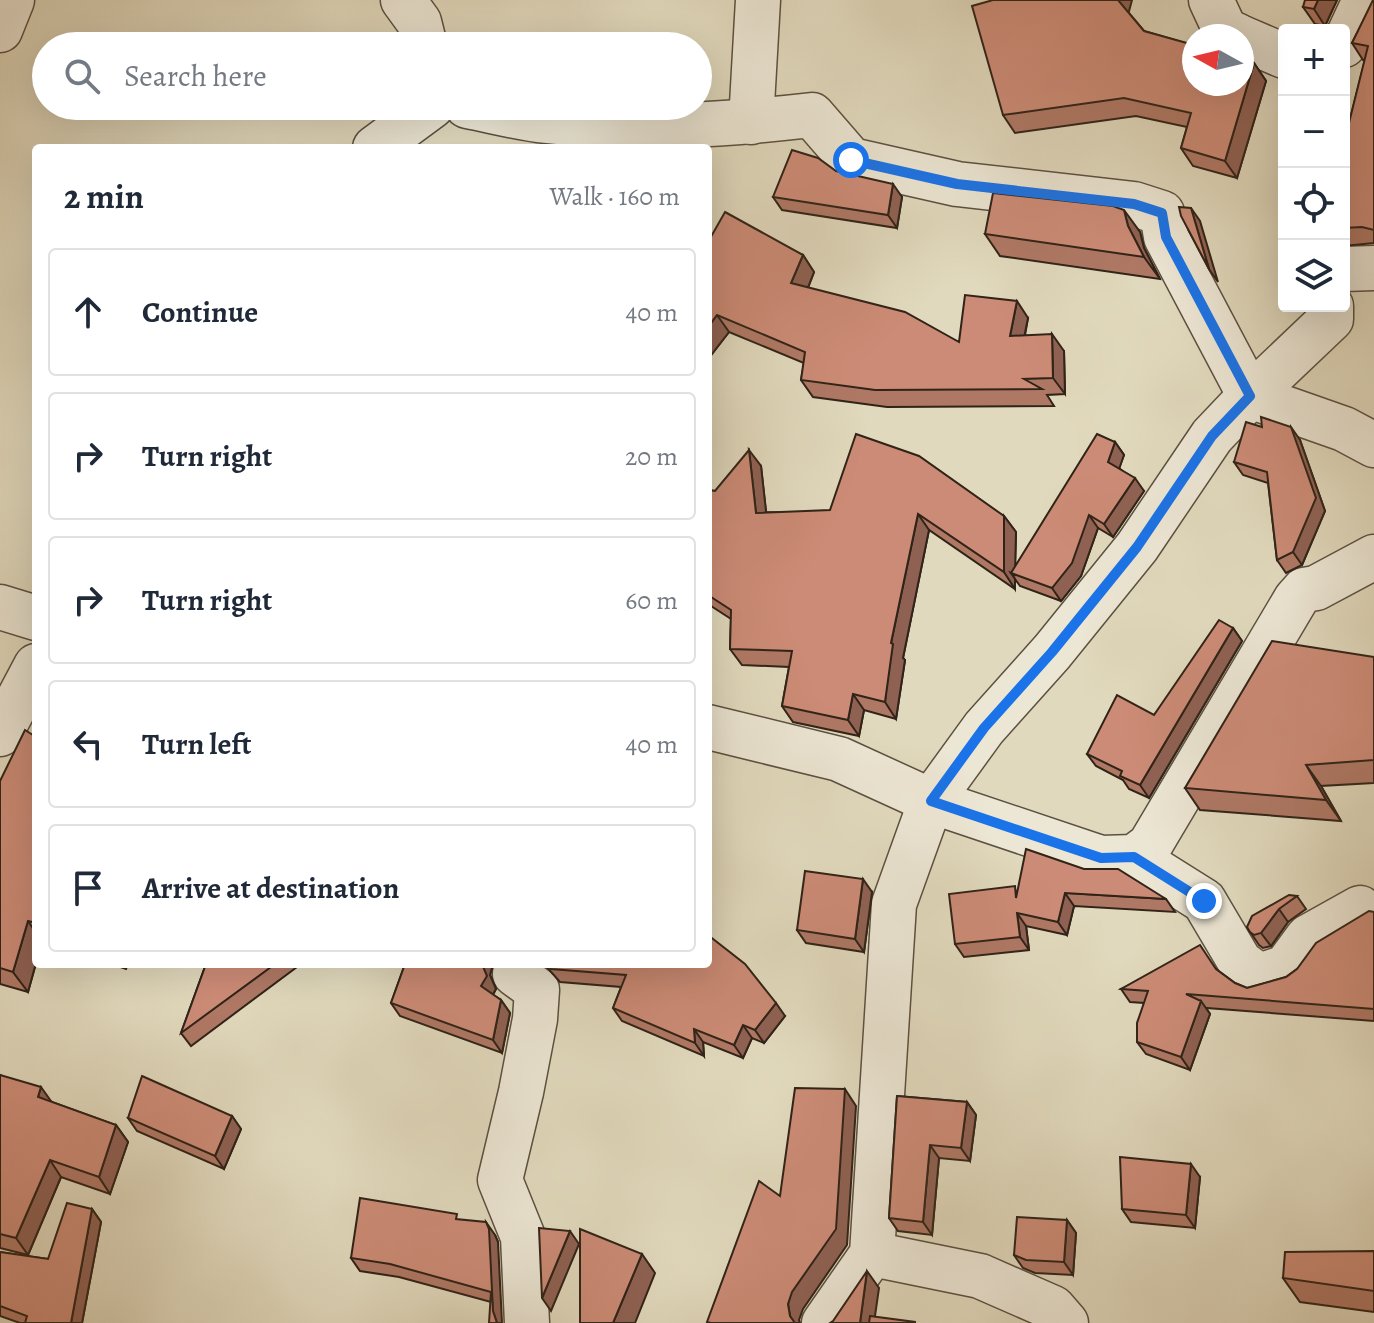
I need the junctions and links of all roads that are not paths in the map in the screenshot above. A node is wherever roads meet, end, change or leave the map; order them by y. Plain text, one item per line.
1 (12, 0) edge
2 (403, 0) edge
3 (758, 0) edge
4 (1211, 0) edge
5 (1365, 0) edge
6 (1222, 24) edge
7 (0, 30) edge
8 (422, 32) edge
9 (1350, 32) edge
10 (1254, 43) edge
11 (1278, 53) edge
12 (413, 120) edge
13 (539, 120) edge
14 (751, 122) junction
15 (380, 144) edge
16 (1374, 268) edge
17 (1350, 269) edge
18 (1331, 312) edge
19 (1250, 396) junction
20 (1374, 445) edge
21 (1374, 557) edge
22 (0, 607) edge
23 (32, 617) edge
24 (32, 674) edge
25 (712, 728) edge
26 (0, 734) edge
27 (931, 801) junction
28 (1134, 857) junction
29 (1360, 908) dead end
30 (517, 968) edge
31 (872, 1254) junction
32 (527, 1323) edge
33 (824, 1323) edge
34 (1066, 1323) edge

1 - 7 street
2 - 8 street
3 - 14 street
4 - 6 street
5 - 9 street
10 - 11 street
12 - 15 street
13 - 14 street
14 - 19 street
16 - 17 street
18 - 19 street
19 - 20 street
19 - 27 street
21 - 28 street
22 - 23 street
24 - 26 street
25 - 27 street
27 - 28 street
27 - 31 street
28 - 29 street
30 - 32 street
31 - 33 street
31 - 34 street

